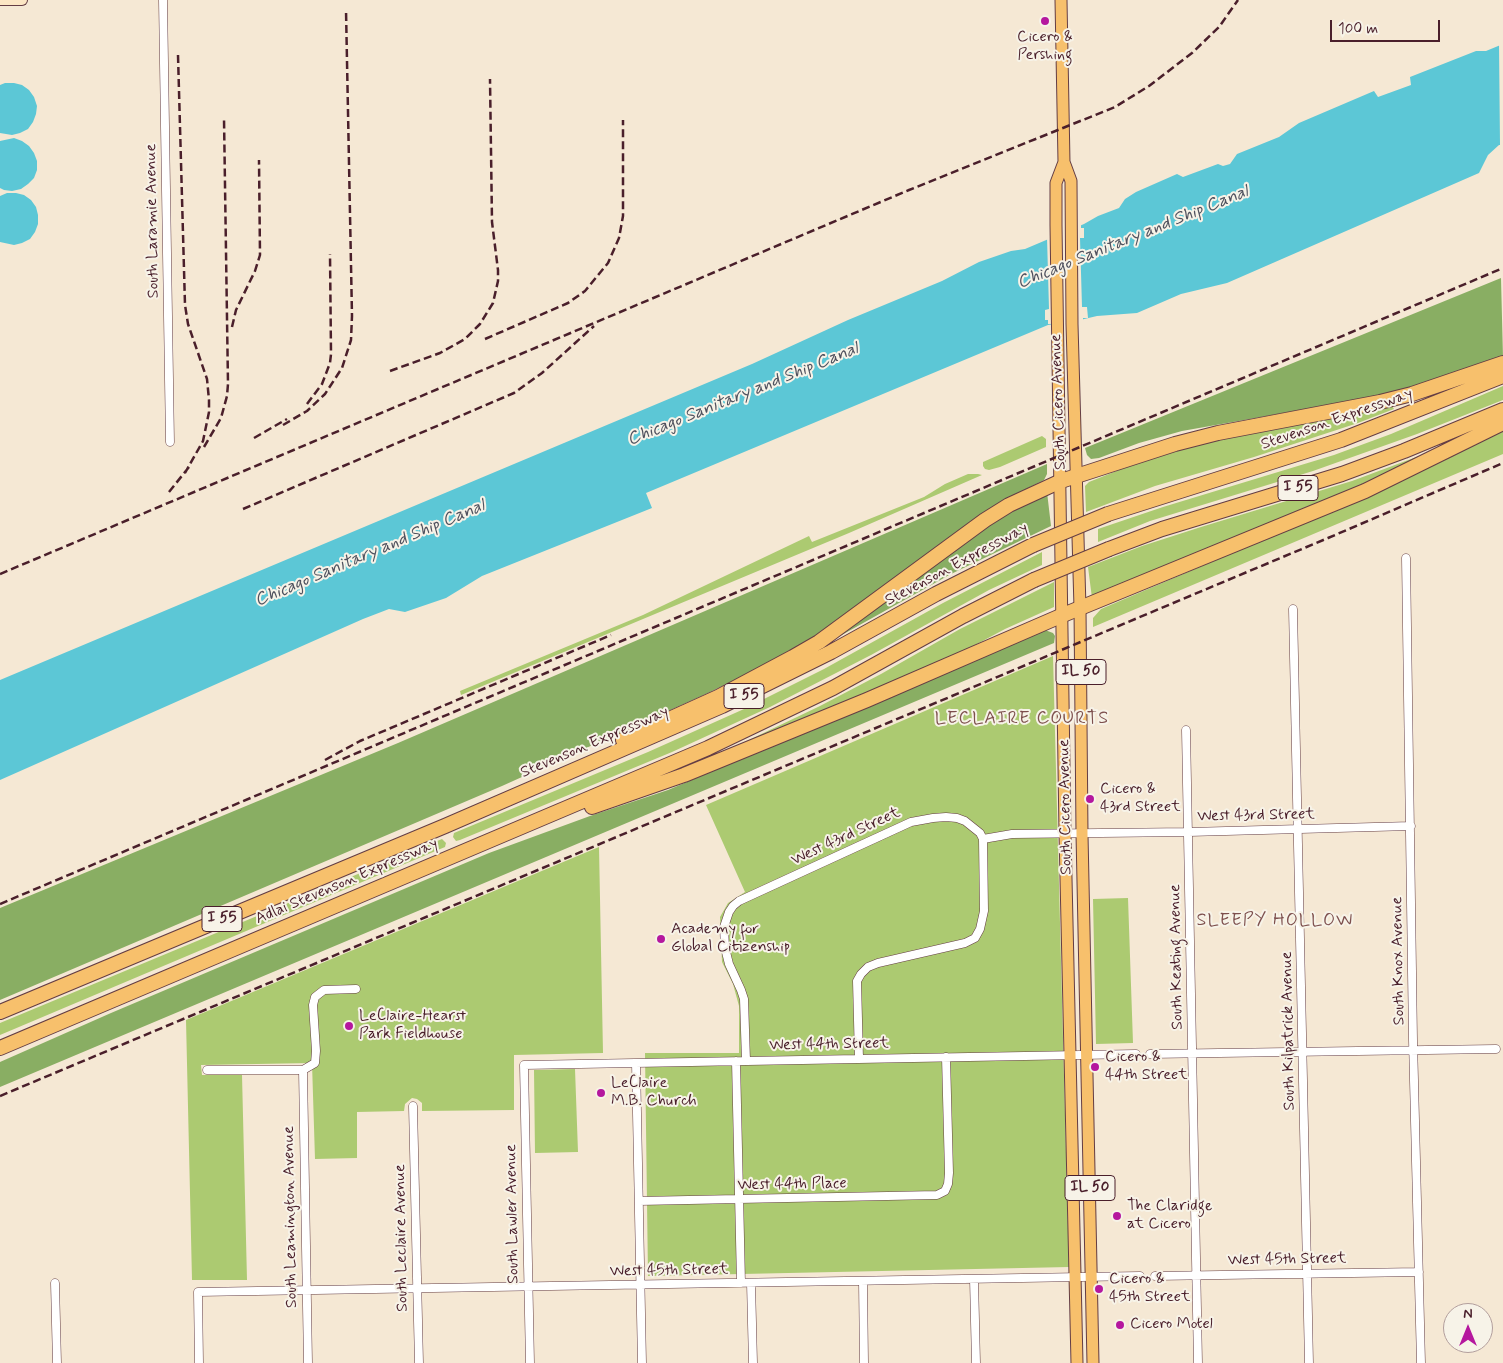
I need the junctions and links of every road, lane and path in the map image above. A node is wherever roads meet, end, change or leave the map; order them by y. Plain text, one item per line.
1 (0, 0) edge
2 (22, 0) edge
3 (163, 0) edge
4 (1061, 0) edge
5 (1064, 162) junction
6 (1503, 363) edge
7 (1503, 376) edge
8 (1484, 377) junction
9 (1503, 410) edge
10 (1503, 424) edge
11 (1484, 425) junction
12 (170, 442) dead end
13 (1078, 475) junction
14 (1060, 481) junction
15 (1406, 558) dead end
16 (1080, 608) junction
17 (1293, 609) dead end
18 (1063, 615) junction
19 (1186, 730) dead end
20 (494, 805) junction
21 (1410, 826) junction
22 (1299, 829) junction
23 (515, 831) junction
24 (1189, 832) junction
25 (1065, 834) junction
26 (1082, 834) junction
27 (983, 839) junction
28 (356, 989) dead end
29 (0, 1012) edge
30 (75, 1016) junction
31 (0, 1048) edge
32 (1496, 1049) dead end
33 (1413, 1050) junction
34 (1303, 1052) junction
35 (1087, 1054) junction
36 (1136, 1054) dead end
37 (1150, 1054) dead end
38 (1193, 1054) junction
39 (1070, 1055) junction
40 (0, 1056) edge
41 (946, 1057) junction
42 (859, 1059) junction
43 (736, 1061) junction
44 (746, 1061) junction
45 (636, 1063) junction
46 (524, 1065) joint
47 (207, 1070) dead end
48 (303, 1070) junction
49 (413, 1109) dead end
50 (739, 1200) junction
51 (639, 1201) junction
52 (1419, 1272) junction
53 (1307, 1273) junction
54 (1196, 1275) junction
55 (1140, 1276) dead end
56 (1155, 1276) dead end
57 (1092, 1277) junction
58 (1075, 1278) junction
59 (974, 1279) junction
60 (863, 1281) junction
61 (55, 1283) dead end
62 (741, 1283) junction
63 (752, 1283) junction
64 (640, 1285) junction
65 (528, 1287) junction
66 (418, 1289) junction
67 (307, 1290) junction
68 (57, 1363) edge
69 (199, 1363) edge
70 (308, 1363) edge
71 (419, 1363) edge
72 (530, 1363) edge
73 (642, 1363) edge
74 (753, 1363) edge
75 (864, 1363) edge
76 (976, 1363) edge
77 (1077, 1363) edge
78 (1093, 1363) edge
79 (1198, 1363) edge
80 (1309, 1363) edge
81 (1421, 1363) edge

1 - 2 main road
3 - 12 street, South Laramie Avenue
4 - 5 main road, South Cicero Avenue / IL 50
5 - 13 main road, South Cicero Avenue / IL 50
5 - 14 main road, South Cicero Avenue / IL 50
6 - 8 highway
7 - 8 highway, Stevenson Expressway / I 55
8 - 13 highway
8 - 20 highway, Stevenson Expressway / I 55, bridge
9 - 11 highway, I 55
10 - 11 highway
11 - 16 highway
11 - 23 highway, I 55, bridge
13 - 14 highway
13 - 16 main road, South Cicero Avenue / IL 50
14 - 18 main road, South Cicero Avenue / IL 50
14 - 20 highway
15 - 21 street, South Knox Avenue
16 - 18 highway
16 - 26 main road, South Cicero Avenue / IL 50
17 - 22 street, South Kilpatrick Avenue
18 - 23 highway
18 - 25 main road, South Cicero Avenue / IL 50
19 - 24 street, South Keating Avenue
20 - 29 highway, Stevenson Expressway / I 55
21 - 22 street, West 43rd Street
21 - 33 street, South Knox Avenue
22 - 24 street, West 43rd Street
22 - 34 street, South Kilpatrick Avenue
23 - 30 highway, Adlai Stevenson Expressway / I 55
24 - 26 street, West 43rd Street
24 - 38 street, South Keating Avenue
25 - 26 street, West 43rd Street
25 - 27 street, West 43rd Street
25 - 39 main road, South Cicero Avenue / IL 50
26 - 35 main road, South Cicero Avenue / IL 50
27 - 42 street
27 - 44 street, West 43rd Street
28 - 48 street
30 - 31 highway, Adlai Stevenson Expressway / I 55
30 - 40 highway
32 - 33 street
33 - 34 street
33 - 52 street, South Knox Avenue
34 - 38 street
34 - 53 street, South Kilpatrick Avenue
35 - 36 street, West 44th Street
35 - 39 street, West 44th Street
35 - 57 main road, South Cicero Avenue / IL 50
37 - 38 street
38 - 54 street, South Keating Avenue
39 - 41 street, West 44th Street
39 - 58 main road, South Cicero Avenue / IL 50
41 - 42 street, West 44th Street
41 - 50 street, West 44th Place
42 - 44 street, West 44th Street
43 - 44 street, West 44th Street
43 - 45 street, West 44th Street
43 - 50 street
45 - 46 street, West 44th Street
45 - 51 street
46 - 65 street, South Lawler Avenue
47 - 48 street
48 - 67 street, South Leamington Avenue
49 - 66 street, South Leclaire Avenue
50 - 51 street, West 44th Place
50 - 62 street
51 - 64 street
52 - 53 street, West 45th Street
52 - 81 street, South Knox Avenue
53 - 54 street, West 45th Street
53 - 80 street, South Kilpatrick Avenue
54 - 56 street, West 45th Street
54 - 79 street, South Keating Avenue
55 - 57 street, West 45th Street
57 - 58 street, West 45th Street
57 - 78 main road, South Cicero Avenue / IL 50
58 - 59 street, West 45th Street
58 - 77 main road, South Cicero Avenue / IL 50
59 - 60 street, West 45th Street
59 - 76 street
60 - 63 street, West 45th Street
60 - 75 street
61 - 68 street
62 - 63 street, West 45th Street
62 - 64 street, West 45th Street
63 - 74 street
64 - 65 street, West 45th Street
64 - 73 street
65 - 66 street, West 45th Street
65 - 72 street, South Lawler Avenue
66 - 67 street, West 45th Street
66 - 71 street, South Leclaire Avenue
67 - 69 street, West 45th Street
67 - 70 street, South Leamington Avenue

